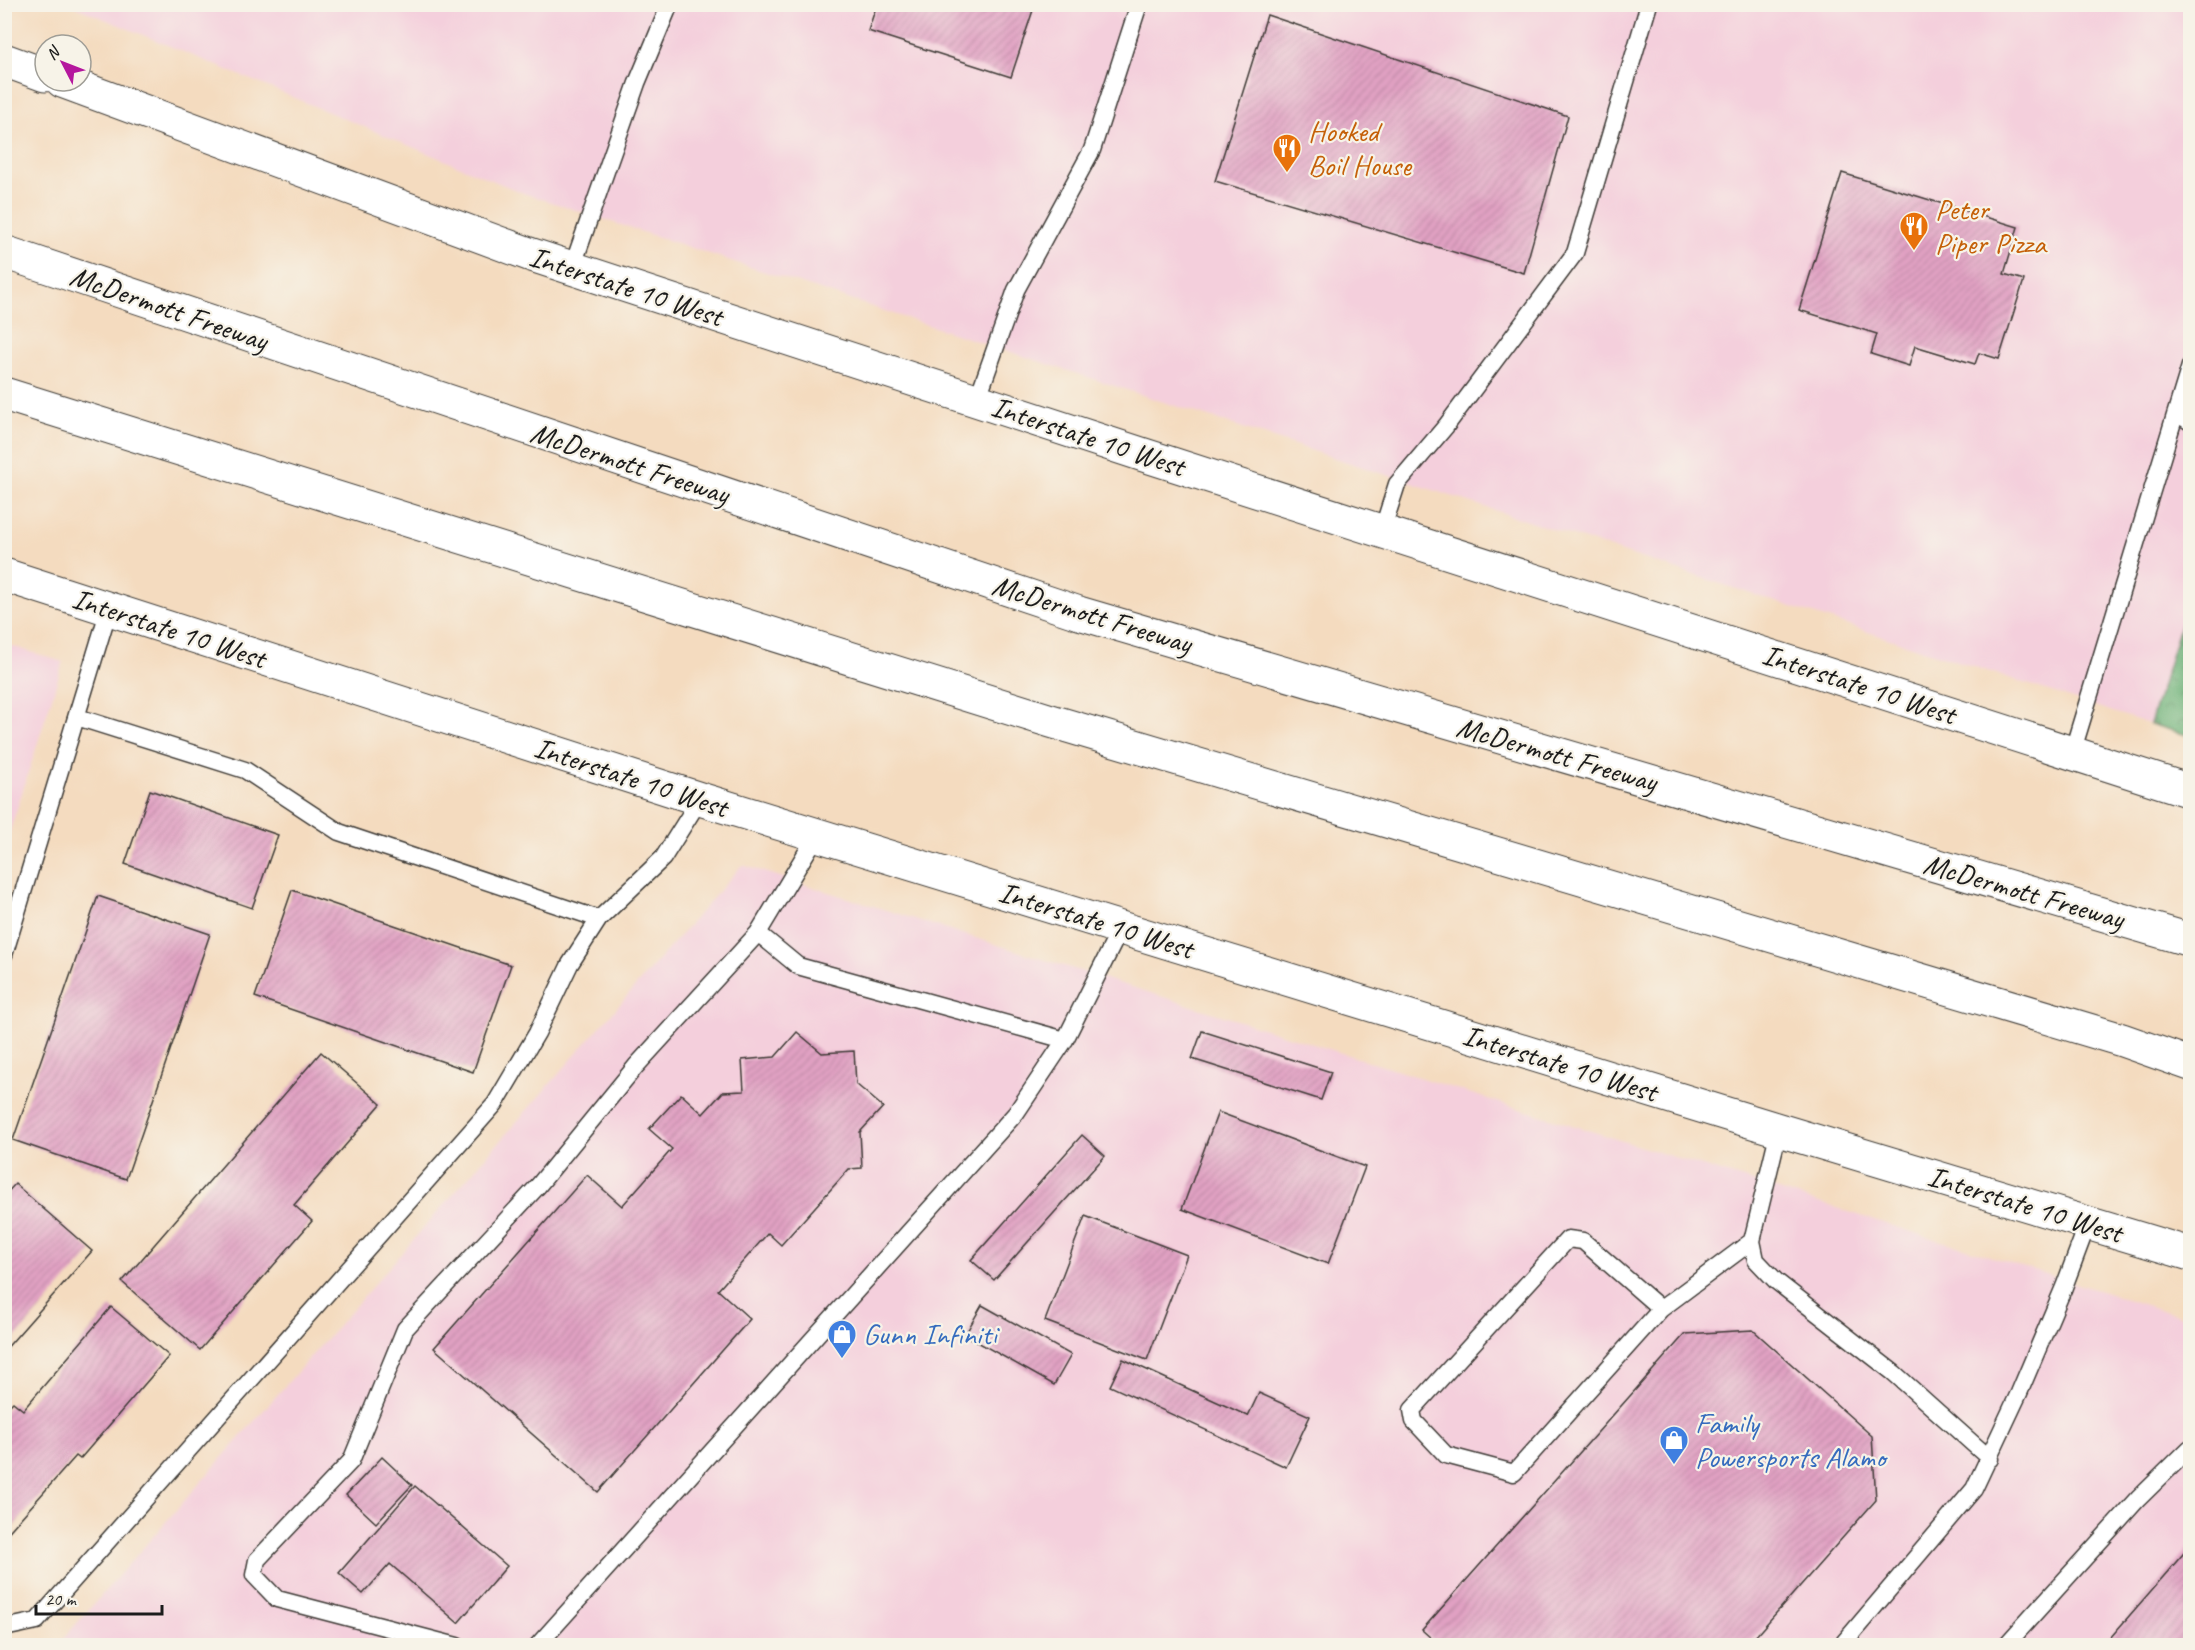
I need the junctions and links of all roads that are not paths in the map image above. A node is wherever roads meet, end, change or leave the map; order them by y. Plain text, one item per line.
1 (670, 4) edge
2 (1139, 4) edge
3 (1649, 4) edge
4 (4, 60) edge
5 (33, 71) edge
6 (93, 92) edge
7 (4, 252) edge
8 (572, 268) junction
9 (2190, 366) edge
10 (4, 394) edge
11 (977, 400) junction
12 (2184, 418) edge
13 (1382, 531) junction
14 (4, 575) edge
15 (110, 609) junction
16 (77, 717) junction
17 (2072, 753) junction
18 (2190, 791) edge
19 (700, 799) junction
20 (817, 835) junction
21 (599, 919) junction
22 (1121, 928) junction
23 (758, 933) junction
24 (2190, 940) edge
25 (4, 954) edge
26 (1065, 1041) junction
27 (2190, 1064) edge
28 (1779, 1130) junction
29 (2088, 1223) junction
30 (1752, 1241) junction
31 (2190, 1254) edge
32 (1661, 1309) junction
33 (2190, 1448) edge
34 (1990, 1459) junction
35 (4, 1628) edge
36 (457, 1646) edge
37 (537, 1646) edge
38 (1841, 1646) edge
39 (2006, 1646) edge

1 - 8 lane
2 - 11 lane
3 - 13 lane
4 - 5 main road
6 - 8 main road, Interstate 10 West
7 - 24 main road, McDermott Freeway
8 - 11 main road, Interstate 10 West
9 - 12 lane
10 - 27 main road
11 - 13 main road, Interstate 10 West
12 - 17 lane
13 - 17 main road, Interstate 10 West
14 - 15 main road, Interstate 10 West
15 - 16 lane
15 - 19 main road, Interstate 10 West
16 - 21 lane
16 - 25 lane
17 - 18 main road, Interstate 10 West
19 - 20 main road, Interstate 10 West
19 - 21 lane
20 - 22 main road, Interstate 10 West
20 - 23 lane
21 - 35 lane
22 - 26 lane
22 - 28 main road, Interstate 10 West
23 - 26 lane
23 - 36 lane
26 - 37 lane
28 - 29 main road, Interstate 10 West
28 - 30 lane
29 - 31 main road, Interstate 10 West
29 - 34 lane
30 - 32 lane
30 - 34 lane
32 - 32 lane
33 - 39 lane
34 - 38 lane

